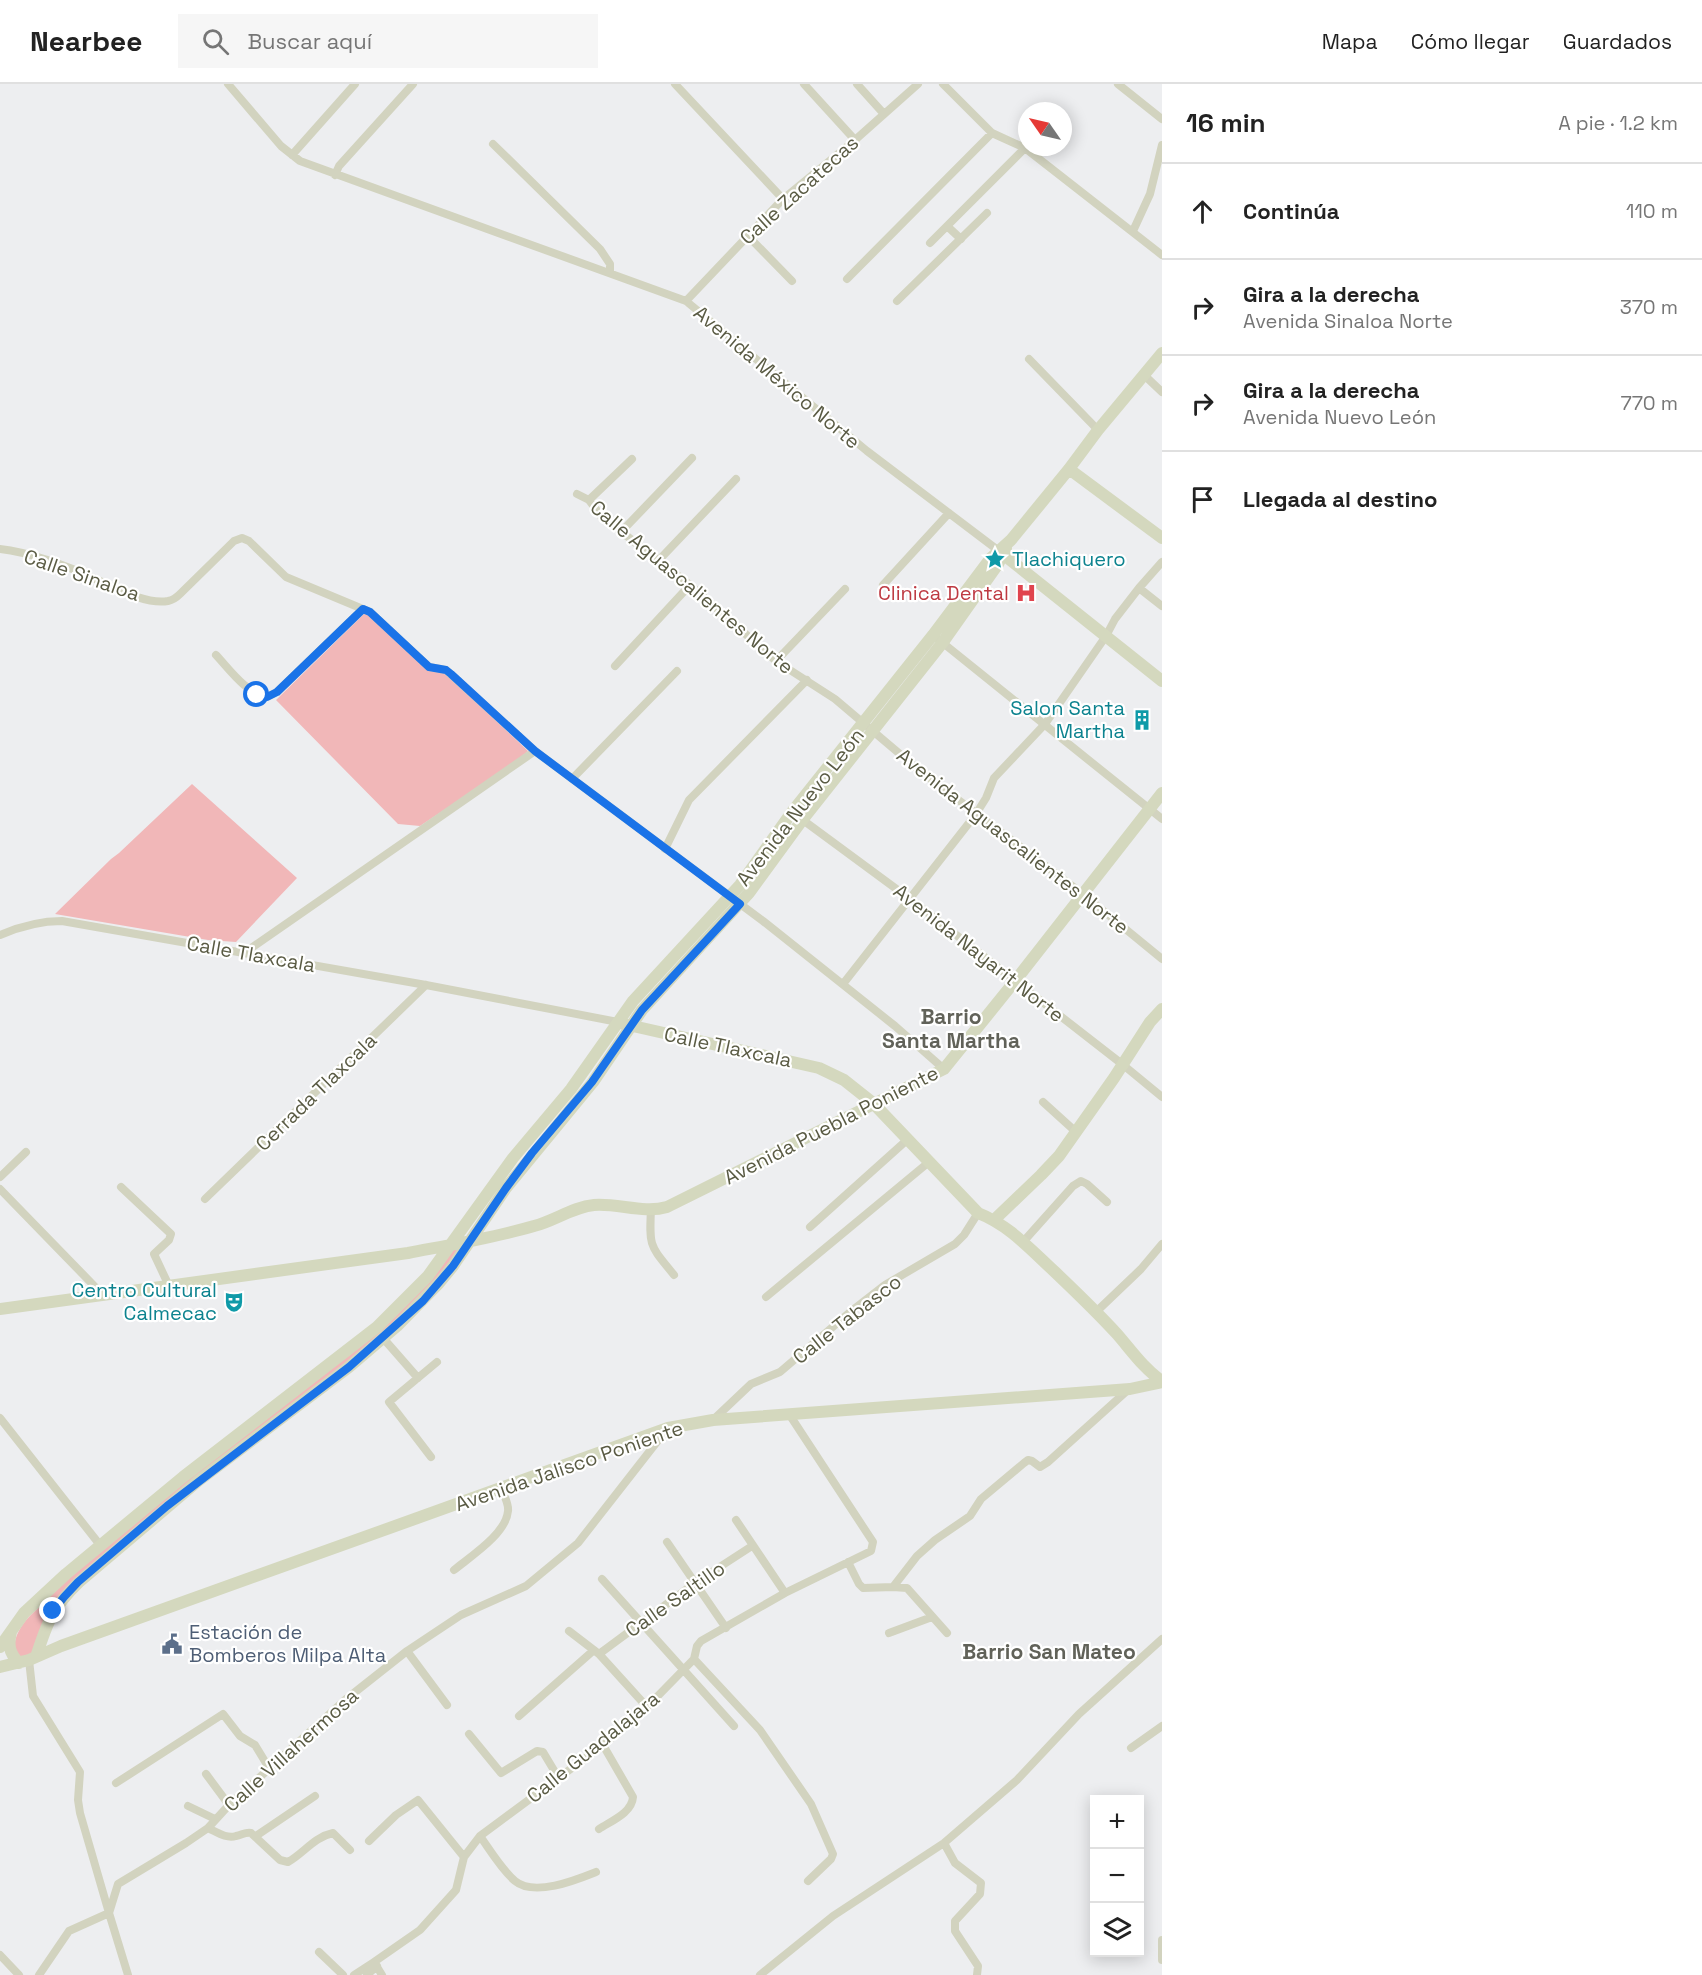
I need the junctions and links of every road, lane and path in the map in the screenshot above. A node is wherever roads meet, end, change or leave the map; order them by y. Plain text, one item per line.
1 (228, 84) edge
2 (355, 84) edge
3 (413, 84) edge
4 (675, 84) edge
5 (804, 84) edge
6 (857, 84) edge
7 (918, 84) edge
8 (943, 84) edge
9 (1118, 84) edge
10 (884, 114) junction
11 (1162, 119) edge
12 (992, 133) junction
13 (855, 140) junction
14 (493, 144) dead end
15 (1018, 145) edge
16 (1162, 145) edge
17 (292, 155) junction
18 (1018, 155) edge
19 (1035, 156) edge
20 (335, 175) junction
21 (783, 199) junction
22 (987, 213) dead end
23 (947, 226) junction
24 (1133, 231) junction
25 (747, 235) junction
26 (961, 238) junction
27 (930, 243) dead end
28 (1162, 255) edge
29 (610, 273) junction
30 (847, 279) dead end
31 (792, 281) dead end
32 (686, 301) junction
33 (897, 301) dead end
34 (1162, 353) edge
35 (1029, 359) dead end
36 (1143, 374) junction
37 (1162, 392) edge
38 (1098, 430) junction
39 (692, 458) dead end
40 (632, 459) dead end
41 (1069, 469) junction
42 (736, 479) dead end
43 (577, 494) dead end
44 (589, 500) junction
45 (949, 513) junction
46 (621, 532) junction
47 (1162, 538) edge
48 (0, 549) edge
49 (1001, 552) junction
50 (659, 560) junction
51 (1162, 562) edge
52 (690, 585) junction
53 (883, 585) dead end
54 (1139, 588) junction
55 (845, 589) dead end
56 (1162, 606) edge
57 (366, 610) junction
58 (1106, 636) junction
59 (938, 638) junction
60 (216, 655) dead end
61 (776, 661) junction
62 (615, 666) dead end
63 (677, 670) dead end
64 (807, 680) junction
65 (1162, 681) edge
66 (1045, 723) junction
67 (868, 727) junction
68 (535, 751) junction
69 (572, 779) junction
70 (1162, 794) edge
71 (1150, 810) junction
72 (976, 814) junction
73 (798, 816) junction
74 (1162, 819) edge
75 (665, 849) junction
76 (1084, 895) junction
77 (910, 899) junction
78 (735, 901) junction
79 (0, 935) edge
80 (244, 952) junction
81 (1162, 959) edge
82 (1015, 981) junction
83 (843, 984) junction
84 (426, 985) junction
85 (1162, 1009) edge
86 (624, 1024) junction
87 (1122, 1064) junction
88 (944, 1069) junction
89 (1162, 1097) edge
90 (1044, 1102) dead end
91 (873, 1103) junction
92 (1075, 1131) junction
93 (907, 1140) junction
94 (26, 1152) dead end
95 (929, 1162) junction
96 (0, 1178) edge
97 (121, 1187) dead end
98 (0, 1189) edge
99 (206, 1199) dead end
100 (1107, 1202) dead end
101 (651, 1209) junction
102 (978, 1213) junction
103 (994, 1220) junction
104 (810, 1227) dead end
105 (470, 1242) junction
106 (1023, 1242) junction
107 (1162, 1244) edge
108 (451, 1245) junction
109 (674, 1275) dead end
110 (168, 1286) junction
111 (103, 1295) junction
112 (766, 1297) dead end
113 (0, 1309) edge
114 (1096, 1311) junction
115 (383, 1338) junction
116 (437, 1362) dead end
117 (418, 1378) junction
118 (1162, 1382) edge
119 (1130, 1389) junction
120 (789, 1414) junction
121 (0, 1418) edge
122 (713, 1420) junction
123 (668, 1428) junction
124 (431, 1457) dead end
125 (501, 1488) junction
126 (736, 1520) dead end
127 (667, 1542) dead end
128 (100, 1545) junction
129 (752, 1546) junction
130 (848, 1562) junction
131 (454, 1570) dead end
132 (602, 1579) dead end
133 (695, 1583) junction
134 (893, 1587) junction
135 (785, 1593) junction
136 (932, 1617) junction
137 (48, 1622) junction
138 (641, 1623) junction
139 (726, 1628) junction
140 (11, 1631) junction
141 (568, 1631) dead end
142 (889, 1633) dead end
143 (947, 1633) dead end
144 (1162, 1643) edge
145 (61, 1646) junction
146 (0, 1647) edge
147 (407, 1652) junction
148 (596, 1652) junction
149 (694, 1659) junction
150 (28, 1660) junction
151 (0, 1667) edge
152 (684, 1671) junction
153 (447, 1705) dead end
154 (647, 1707) junction
155 (519, 1716) dead end
156 (734, 1726) dead end
157 (1162, 1726) edge
158 (468, 1734) dead end
159 (603, 1745) junction
160 (1131, 1748) dead end
161 (269, 1768) junction
162 (206, 1774) dead end
163 (558, 1777) junction
164 (116, 1783) dead end
165 (315, 1796) dead end
166 (229, 1805) junction
167 (188, 1806) dead end
168 (215, 1818) junction
169 (208, 1828) junction
170 (599, 1829) dead end
171 (256, 1836) junction
172 (480, 1836) junction
173 (369, 1840) dead end
174 (944, 1844) junction
175 (350, 1850) dead end
176 (464, 1857) junction
177 (596, 1872) dead end
178 (808, 1881) dead end
179 (109, 1912) junction
180 (1162, 1940) edge
181 (319, 1952) dead end
182 (0, 1955) edge
183 (1162, 1960) edge
184 (375, 1964) junction
185 (40, 1974) edge
186 (20, 1975) edge
187 (128, 1975) edge
188 (343, 1975) edge
189 (354, 1975) edge
190 (367, 1975) edge
191 (382, 1975) edge
192 (760, 1975) edge
193 (977, 1975) edge

1 - 17 street, Avenida México Norte
2 - 17 street
3 - 20 street
4 - 21 street
5 - 13 street
6 - 10 street
7 - 10 street, Calle Zacatecas
8 - 12 street
9 - 11 street
10 - 13 street, Calle Zacatecas
12 - 15 street
12 - 30 street
13 - 21 street, Calle Zacatecas
14 - 29 street
16 - 24 street
17 - 20 street, Avenida México Norte
18 - 23 street
19 - 24 street
20 - 29 street, Avenida México Norte
21 - 25 street, Calle Zacatecas
22 - 26 street
23 - 26 street
23 - 27 street
24 - 28 street
25 - 31 street
25 - 32 street, Calle Zacatecas
26 - 33 street
29 - 32 street, Avenida México Norte
32 - 45 street, Avenida México Norte
34 - 36 street, Avenida Nuevo León
35 - 38 street
36 - 37 street
36 - 38 street, Avenida Nuevo León
38 - 41 street, Avenida Nuevo León
39 - 46 street
40 - 44 street
41 - 47 street
41 - 49 street, Avenida Nuevo León
42 - 50 street
43 - 44 street, Calle Aguascalientes Norte
44 - 46 street, Calle Aguascalientes Norte
45 - 49 street, Avenida México Norte
45 - 53 street
46 - 50 street, Calle Aguascalientes Norte
48 - 57 street, Calle Sinaloa
49 - 58 street, Avenida México Norte
49 - 59 street, Avenida Nuevo León
50 - 52 street, Calle Aguascalientes Norte
51 - 54 street
52 - 61 street, Calle Aguascalientes Norte
52 - 62 street
54 - 56 street
54 - 58 street
55 - 61 street
57 - 60 street
57 - 68 street
58 - 65 street, Avenida México Norte
58 - 66 street
59 - 66 street
59 - 67 street, Avenida Nuevo León
61 - 64 street, Calle Aguascalientes Norte
63 - 69 street
64 - 67 street, Calle Aguascalientes Norte
64 - 75 street
66 - 71 street
66 - 72 street
67 - 72 street, Avenida Aguascalientes Norte
67 - 73 street, Avenida Nuevo León
68 - 69 street
68 - 80 street
69 - 75 street
70 - 71 street, Avenida Puebla Poniente
71 - 74 street
71 - 76 street, Avenida Puebla Poniente
72 - 76 street, Avenida Aguascalientes Norte
72 - 77 street
73 - 77 street, Avenida Nayarit Norte
73 - 78 street, Avenida Nuevo León
75 - 78 street
76 - 81 street, Avenida Aguascalientes Norte
76 - 82 street, Avenida Puebla Poniente
77 - 82 street, Avenida Nayarit Norte
77 - 83 street
78 - 83 street
78 - 86 street, Avenida Nuevo León
79 - 80 street, Calle Tlaxcala
80 - 84 street, Calle Tlaxcala
82 - 87 street, Avenida Nayarit Norte
82 - 88 street, Avenida Puebla Poniente
83 - 88 street
84 - 86 street, Calle Tlaxcala
84 - 99 street, Cerrada Tlaxcala
85 - 87 street
86 - 91 street, Calle Tlaxcala
86 - 105 street, Avenida Nuevo León
86 - 108 street, Avenida Nuevo León
87 - 89 street, Avenida Nayarit Norte
87 - 92 street
88 - 91 street, Avenida Puebla Poniente
90 - 92 street
91 - 93 street, Calle Tlaxcala
91 - 101 street, Avenida Puebla Poniente
92 - 103 street
93 - 95 street, Calle Tlaxcala
93 - 104 street
94 - 96 street
95 - 102 street, Calle Tlaxcala
95 - 112 street
97 - 110 street
98 - 111 street
100 - 106 street
101 - 105 street, Avenida Puebla Poniente
101 - 109 street
102 - 103 street, Calle Tlaxcala
102 - 122 street, Calle Tabasco
103 - 106 street, Calle Tlaxcala
105 - 108 street, Avenida Puebla Poniente
105 - 115 street, Avenida Nuevo León
106 - 114 street, Calle Tlaxcala
107 - 114 street
108 - 110 street, Avenida Puebla Poniente
108 - 128 street, Avenida Nuevo León
110 - 111 street, Avenida Puebla Poniente
111 - 113 street, Avenida Puebla Poniente
114 - 118 street, Calle Tlaxcala
115 - 117 street
115 - 137 street, Avenida Nuevo León
116 - 117 street
117 - 124 street
118 - 119 street, Avenida Jalisco Poniente
119 - 120 street, Avenida Jalisco Poniente
119 - 134 street
120 - 122 street, Avenida Jalisco Poniente
120 - 130 street, Calle Guadalajara
121 - 128 street
122 - 123 street, Avenida Jalisco Poniente
123 - 125 street, Avenida Jalisco Poniente
123 - 147 street, Calle Villahermosa
125 - 131 street
125 - 145 street, Avenida Jalisco Poniente
126 - 129 street
127 - 133 street
128 - 140 street, Avenida Nuevo León
129 - 133 street, Calle Saltillo
129 - 135 street
130 - 134 street
130 - 135 street, Calle Guadalajara
132 - 138 street
133 - 138 street, Calle Saltillo
133 - 139 street
134 - 136 street
135 - 139 street, Calle Guadalajara
136 - 142 street
136 - 143 street
137 - 145 street
137 - 150 street, Avenida Nuevo León
138 - 148 street, Calle Saltillo
138 - 152 street
139 - 149 street, Calle Guadalajara
140 - 146 street, Avenida Nuevo León
140 - 150 street
141 - 148 street
144 - 174 street
145 - 150 street, Avenida Jalisco Poniente
147 - 153 street
147 - 161 street, Calle Villahermosa
148 - 154 street
148 - 155 street, Calle Saltillo
149 - 152 street, Calle Guadalajara
149 - 178 street
150 - 151 street, Avenida Jalisco Poniente
150 - 179 street
152 - 154 street, Calle Guadalajara
152 - 156 street
154 - 159 street, Calle Guadalajara
157 - 160 street
158 - 163 street
159 - 163 street, Calle Guadalajara
159 - 170 street
161 - 164 street
161 - 166 street, Calle Villahermosa
162 - 166 street
163 - 172 street, Calle Guadalajara
165 - 171 street
166 - 168 street, Calle Villahermosa
167 - 168 street
168 - 169 street, Calle Villahermosa
169 - 171 street
169 - 179 street, Calle Villahermosa
171 - 175 street
172 - 176 street, Calle Guadalajara
172 - 177 street
173 - 176 street
174 - 192 street
174 - 193 street
176 - 184 street, Calle Guadalajara
179 - 185 street
179 - 187 street
180 - 183 street
181 - 188 street
182 - 186 street
184 - 189 street
184 - 190 street
184 - 191 street

